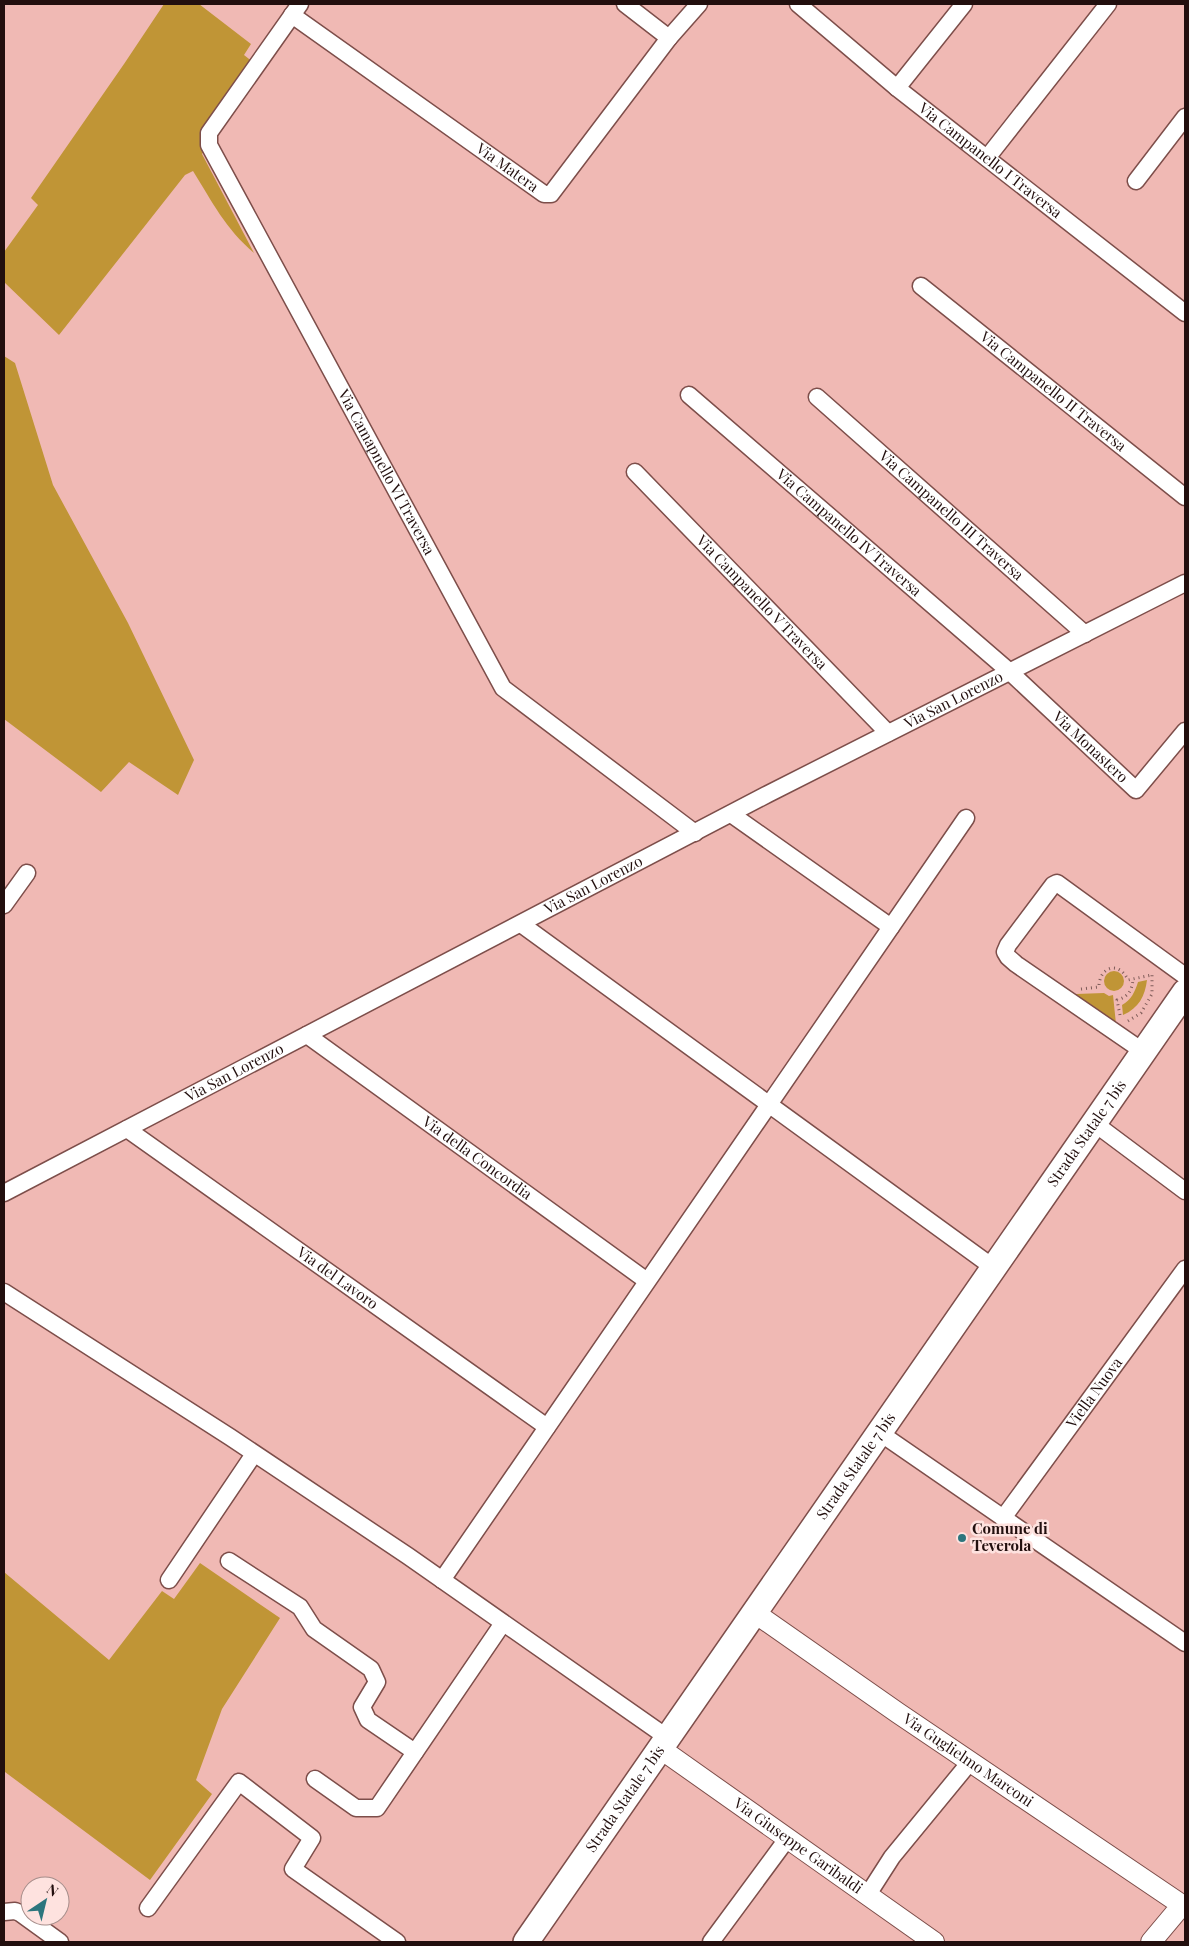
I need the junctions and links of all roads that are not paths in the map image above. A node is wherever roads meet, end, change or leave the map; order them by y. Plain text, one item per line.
1 (625, 4) edge
2 (699, 4) edge
3 (798, 4) edge
4 (964, 4) edge
5 (1108, 4) edge
6 (296, 9) edge
7 (669, 38) junction
8 (897, 88) junction
9 (1185, 116) edge
10 (987, 158) junction
11 (1136, 181) dead end
12 (921, 286) dead end
13 (1185, 313) edge
14 (688, 395) dead end
15 (817, 397) dead end
16 (635, 472) dead end
17 (1185, 497) edge
18 (1185, 583) edge
19 (1085, 634) junction
20 (1010, 672) junction
21 (1185, 731) edge
22 (888, 733) junction
23 (731, 814) junction
24 (966, 818) dead end
25 (695, 832) junction
26 (27, 873) dead end
27 (4, 904) edge
28 (521, 924) junction
29 (891, 927) junction
30 (1185, 976) edge
31 (1185, 992) edge
32 (307, 1035) junction
33 (1144, 1052) junction
34 (769, 1104) junction
35 (1094, 1123) junction
36 (127, 1129) junction
37 (1185, 1191) edge
38 (4, 1193) edge
39 (994, 1268) junction
40 (1185, 1269) edge
41 (648, 1281) junction
42 (4, 1292) edge
43 (547, 1428) junction
44 (880, 1433) junction
45 (254, 1454) junction
46 (1003, 1518) junction
47 (229, 1561) dead end
48 (169, 1580) dead end
49 (442, 1580) junction
50 (755, 1613) junction
51 (504, 1623) junction
52 (1185, 1643) edge
53 (665, 1744) junction
54 (415, 1752) junction
55 (970, 1762) junction
56 (315, 1779) dead end
57 (787, 1839) junction
58 (867, 1896) junction
59 (1184, 1904) edge
60 (148, 1908) dead end
61 (4, 1912) edge
62 (60, 1942) edge
63 (397, 1942) edge
64 (526, 1942) edge
65 (711, 1942) edge
66 (934, 1942) edge
67 (1151, 1942) edge

1 - 7 street
2 - 7 street, Via Matera
3 - 8 street, Via Campanello I Traversa
4 - 8 street
5 - 10 street
6 - 7 street, Via Matera
6 - 25 street, Via Camapnello VI Traversa
8 - 10 street, Via Campanello I Traversa
9 - 11 street
10 - 13 street, Via Campanello I Traversa
12 - 17 street, Via Campanello II Traversa
14 - 20 street, Via Campanello IV Traversa
15 - 19 street, Via Campanello III Traversa
16 - 22 street, Via Campanello V Traversa
18 - 19 street, Via San Lorenzo
19 - 20 street, Via San Lorenzo
20 - 21 street, Via Monastero
20 - 22 street, Via San Lorenzo
22 - 23 street, Via San Lorenzo
23 - 25 street, Via San Lorenzo
23 - 29 street
24 - 29 street
25 - 28 street, Via San Lorenzo
26 - 27 street
28 - 32 street, Via San Lorenzo
28 - 34 street
29 - 34 street
30 - 33 street
31 - 33 main road, Strada Statale 7 bis
32 - 36 street, Via San Lorenzo
32 - 41 street, Via della Concordia
33 - 35 main road, Strada Statale 7 bis
34 - 39 street
34 - 41 street
35 - 37 street
35 - 39 main road, Strada Statale 7 bis
36 - 38 street, Via San Lorenzo
36 - 43 street, Via del Lavoro
39 - 44 main road, Strada Statale 7 bis
40 - 46 street, Viella Nuova
41 - 43 street
42 - 45 street
43 - 49 street
44 - 46 street
44 - 50 main road, Strada Statale 7 bis
45 - 48 street
45 - 49 street
46 - 52 street
47 - 54 street
49 - 51 street
50 - 53 main road, Strada Statale 7 bis
50 - 55 street, Via Guglielmo Marconi
51 - 53 street
51 - 54 street
53 - 57 street, Via Giuseppe Garibaldi
53 - 64 main road, Strada Statale 7 bis
54 - 56 street
55 - 58 street
55 - 59 street, Via Guglielmo Marconi
57 - 58 street, Via Giuseppe Garibaldi
57 - 65 street
58 - 66 street, Via Giuseppe Garibaldi
59 - 67 street
60 - 63 street
61 - 62 street

